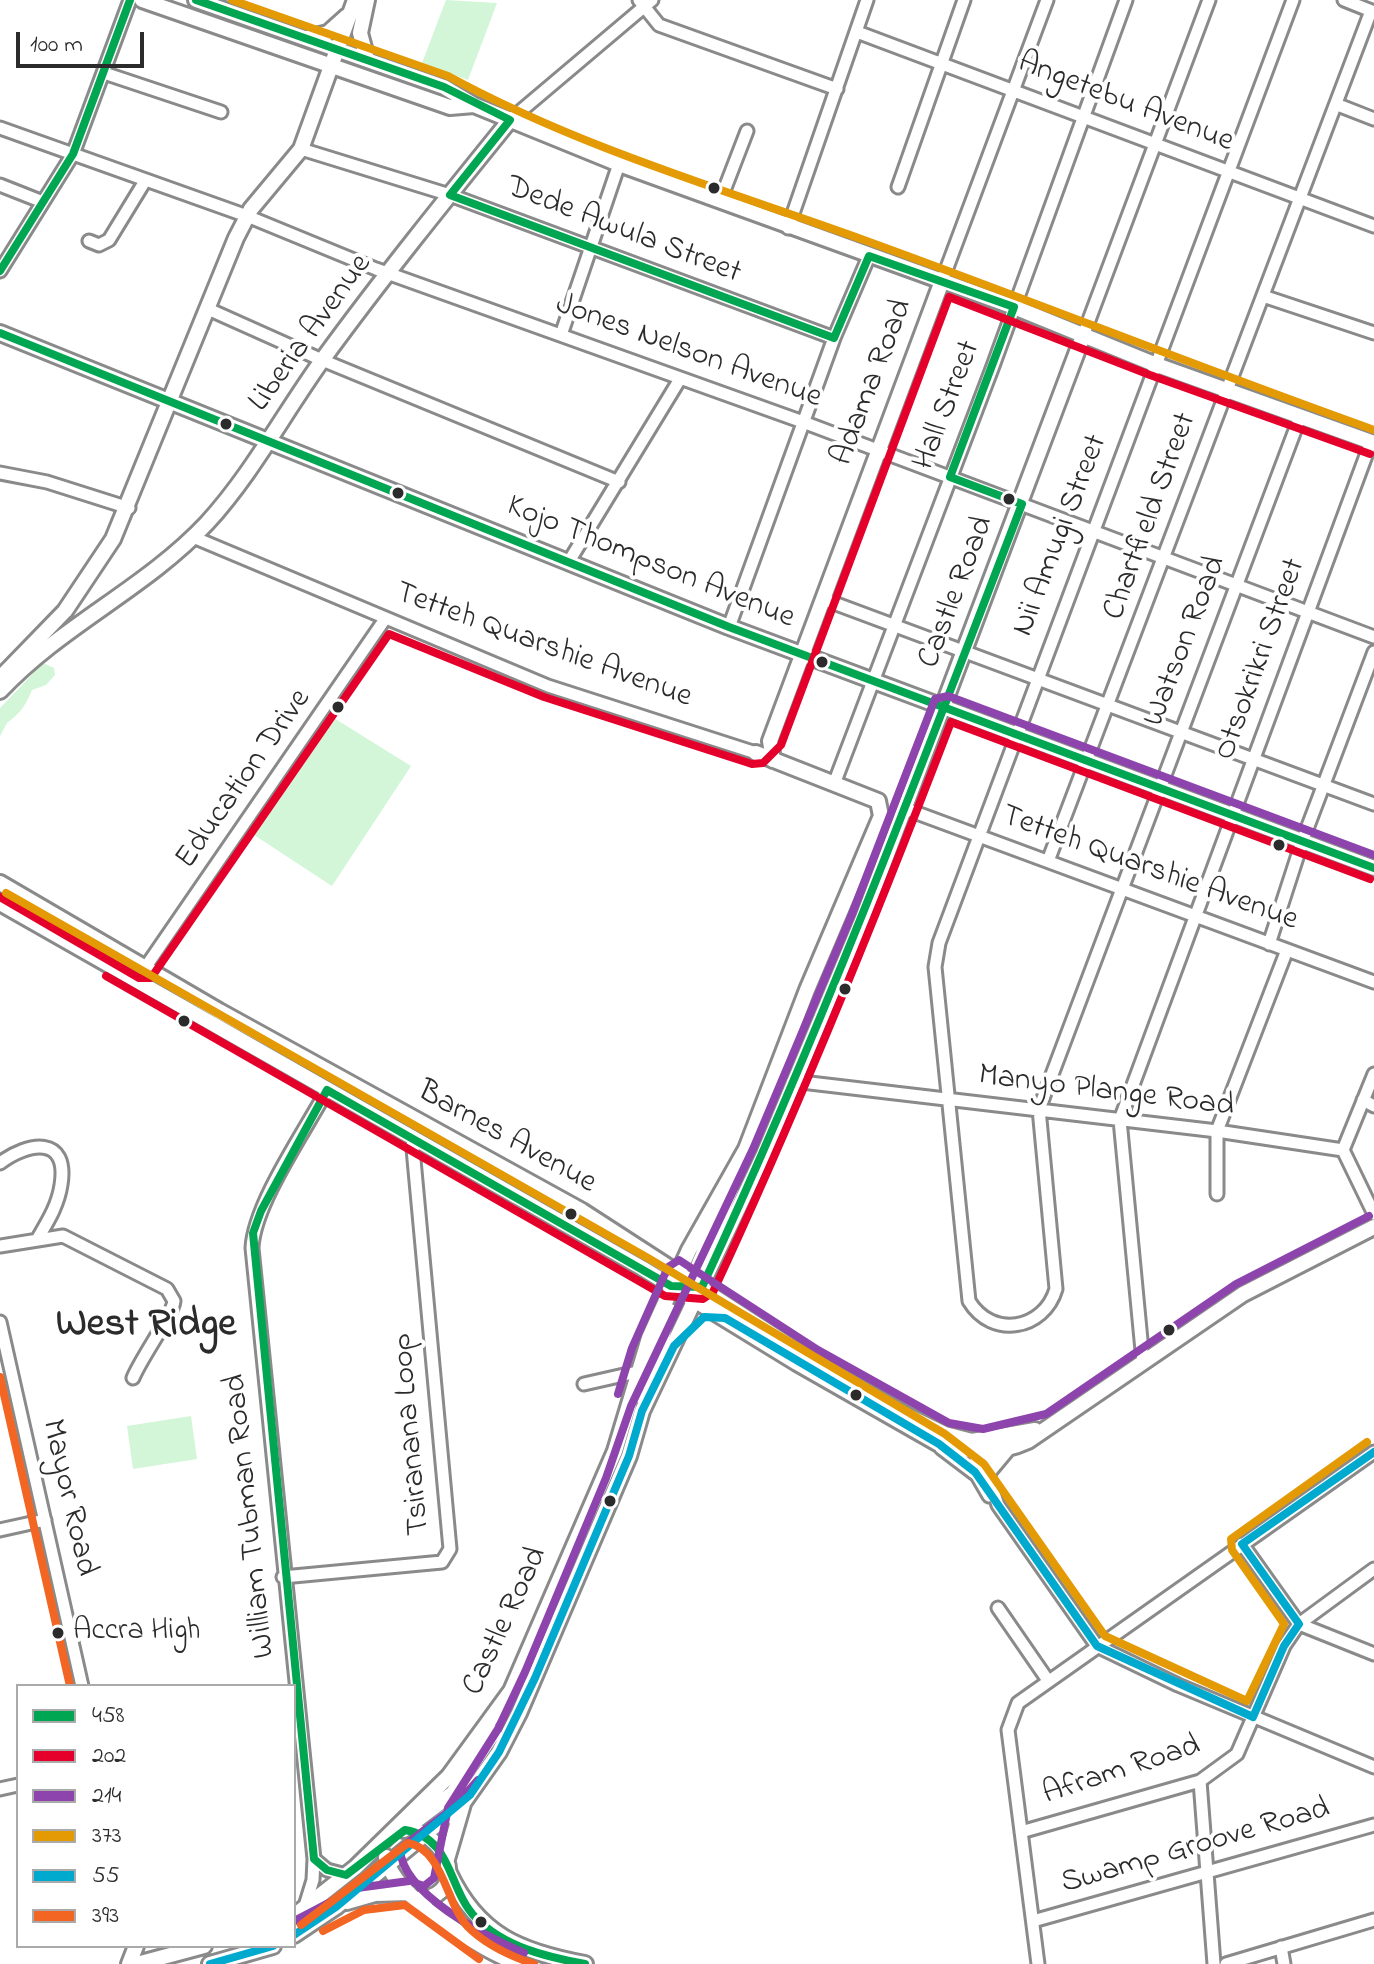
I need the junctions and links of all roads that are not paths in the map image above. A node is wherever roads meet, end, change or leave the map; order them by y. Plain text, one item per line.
1 (130, 0) edge
2 (142, 0) edge
3 (196, 0) edge
4 (867, 0) edge
5 (964, 0) edge
6 (1047, 0) edge
7 (1126, 0) edge
8 (1209, 0) edge
9 (1293, 0) edge
10 (1344, 0) edge
11 (644, 3) edge
12 (361, 4) edge
13 (1373, 11) edge
14 (857, 32) junction
15 (305, 38) junction
16 (338, 50) junction
17 (367, 59) junction
18 (940, 63) junction
19 (332, 67) junction
20 (104, 73) junction
21 (837, 89) junction
22 (1012, 89) junction
23 (474, 105) junction
24 (1338, 105) junction
25 (221, 112) dead end
26 (1083, 116) junction
27 (1374, 119) edge
28 (510, 120) junction
29 (0, 128) edge
30 (747, 131) dead end
31 (1156, 143) junction
32 (301, 149) junction
33 (73, 154) junction
34 (619, 164) junction
35 (1229, 171) junction
36 (145, 181) junction
37 (0, 185) edge
38 (898, 187) dead end
39 (450, 195) junction
40 (1302, 200) junction
41 (720, 201) junction
42 (43, 202) junction
43 (247, 216) junction
44 (1374, 226) edge
45 (788, 228) junction
46 (89, 241) dead end
47 (588, 249) junction
48 (869, 256) junction
49 (0, 271) edge
50 (390, 273) junction
51 (942, 281) junction
52 (1263, 296) junction
53 (1014, 307) junction
54 (208, 309) junction
55 (0, 333) edge
56 (1374, 333) edge
57 (561, 335) junction
58 (1083, 336) junction
59 (834, 338) junction
60 (322, 360) junction
61 (1154, 364) junction
62 (680, 379) junction
63 (1227, 390) junction
64 (172, 402) junction
65 (1300, 417) junction
66 (803, 422) junction
67 (269, 440) junction
68 (1372, 443) edge
69 (878, 451) junction
70 (0, 473) edge
71 (950, 477) junction
72 (619, 482) junction
73 (1022, 504) junction
74 (129, 508) junction
75 (1092, 532) junction
76 (193, 537) junction
77 (1165, 559) junction
78 (568, 563) junction
79 (1235, 587) junction
80 (823, 599) junction
81 (65, 611) junction
82 (1309, 614) junction
83 (385, 619) junction
84 (74, 624) junction
85 (896, 626) junction
86 (729, 627) junction
87 (1374, 637) edge
88 (1374, 652) edge
89 (964, 653) junction
90 (803, 655) junction
91 (1036, 677) junction
92 (0, 678) edge
93 (874, 681) junction
94 (0, 691) edge
95 (1109, 706) junction
96 (944, 707) junction
97 (1016, 733) junction
98 (1181, 733) junction
99 (770, 741) junction
100 (756, 753) junction
101 (773, 760) junction
102 (1087, 760) junction
103 (1253, 760) junction
104 (834, 784) junction
105 (1323, 786) junction
106 (1160, 791) junction
107 (878, 801) joint
108 (1374, 804) edge
109 (906, 809) junction
110 (1231, 816) junction
111 (979, 836) junction
112 (1302, 842) junction
113 (1048, 861) junction
114 (1374, 868) edge
115 (0, 883) edge
116 (1122, 889) junction
117 (0, 903) edge
118 (842, 909) junction
119 (1196, 917) junction
120 (863, 918) junction
121 (1269, 944) junction
122 (1287, 950) junction
123 (145, 968) junction
124 (1374, 982) edge
125 (1374, 1074) edge
126 (793, 1081) junction
127 (327, 1090) junction
128 (947, 1101) junction
129 (1368, 1103) edge
130 (1039, 1109) junction
131 (1120, 1120) junction
132 (1217, 1131) junction
133 (412, 1138) junction
134 (746, 1149) junction
135 (1343, 1150) junction
136 (0, 1163) edge
137 (1217, 1194) dead end
138 (1374, 1214) edge
139 (1374, 1227) edge
140 (38, 1238) junction
141 (0, 1246) edge
142 (689, 1250) junction
143 (655, 1257) junction
144 (642, 1268) junction
145 (711, 1269) junction
146 (687, 1286) junction
147 (726, 1311) junction
148 (657, 1320) junction
149 (0, 1322) edge
150 (674, 1346) junction
151 (1143, 1361) junction
152 (637, 1372) junction
153 (133, 1378) dead end
154 (584, 1384) dead end
155 (642, 1411) junction
156 (1051, 1425) junction
157 (939, 1444) junction
158 (980, 1446) junction
159 (1009, 1448) junction
160 (1374, 1452) edge
161 (981, 1473) junction
162 (45, 1520) junction
163 (0, 1530) edge
164 (1242, 1544) junction
165 (1374, 1569) edge
166 (283, 1577) junction
167 (998, 1608) dead end
168 (1299, 1624) junction
169 (1097, 1646) junction
170 (1374, 1654) edge
171 (1047, 1679) junction
172 (82, 1684) edge
173 (295, 1684) edge
174 (511, 1691) junction
175 (296, 1695) edge
176 (1253, 1717) junction
177 (1374, 1767) edge
178 (1200, 1781) junction
179 (463, 1803) junction
180 (1374, 1825) edge
181 (405, 1830) junction
182 (1021, 1832) junction
183 (424, 1834) junction
184 (388, 1843) junction
185 (314, 1859) junction
186 (387, 1864) junction
187 (448, 1866) junction
188 (351, 1871) junction
189 (1204, 1873) junction
190 (413, 1896) junction
191 (336, 1907) junction
192 (299, 1912) edge
193 (1374, 1920) edge
194 (1033, 1921) junction
195 (296, 1934) edge
196 (1281, 1947) junction
197 (146, 1948) edge
198 (196, 1948) edge
199 (266, 1948) edge
200 (158, 1958) junction
201 (137, 1964) edge
202 (210, 1964) edge
203 (519, 1964) edge
204 (585, 1964) edge
205 (1038, 1964) edge
206 (1214, 1964) edge
207 (1226, 1964) edge
208 (1284, 1964) edge

1 - 20 street
2 - 19 main road
3 - 15 main road
4 - 14 street
5 - 18 street
6 - 22 street, Adama Road
7 - 26 street, Hall Street
8 - 31 street, Castle Road
9 - 35 street, Nii Amugi Street
10 - 13 street
11 - 21 street
11 - 28 street
12 - 15 main road
12 - 16 main road
12 - 17 main road
13 - 24 street, Chartfield Street
14 - 18 street, Angetebu Avenue
14 - 21 street
15 - 16 main road
16 - 17 main road
16 - 19 main road
17 - 23 main road
18 - 22 street, Angetebu Avenue
18 - 38 street
19 - 23 main road
19 - 32 main road
20 - 25 street
20 - 33 street
21 - 45 street
22 - 26 street, Angetebu Avenue
22 - 51 street, Adama Road
23 - 28 main road
24 - 27 street
24 - 40 street, Chartfield Street
26 - 31 street, Angetebu Avenue
26 - 53 street, Hall Street
28 - 34 main road
28 - 39 main road, Liberia Avenue
29 - 33 street, Jones Nelson Avenue
30 - 41 street
31 - 35 street, Angetebu Avenue
31 - 58 street, Castle Road
32 - 39 street, Dede Awula Street
32 - 43 main road
33 - 36 street, Jones Nelson Avenue
33 - 42 street
34 - 41 main road
34 - 47 street
35 - 40 street, Angetebu Avenue
35 - 61 street, Nii Amugi Street
36 - 43 street, Jones Nelson Avenue
36 - 46 street
37 - 42 street
39 - 47 street, Dede Awula Street
39 - 50 main road, Liberia Avenue
40 - 44 street, Angetebu Avenue
40 - 52 street, Chartfield Street
41 - 45 main road
42 - 49 street
43 - 50 street, Jones Nelson Avenue
43 - 54 main road
45 - 48 main road
47 - 57 street
47 - 59 street, Dede Awula Street
48 - 51 main road
48 - 59 street
50 - 57 street, Jones Nelson Avenue
50 - 60 main road, Liberia Avenue
51 - 53 main road
51 - 69 main road, Adama Road
52 - 56 street
52 - 63 street, Chartfield Street
53 - 58 main road
53 - 71 street, Hall Street
54 - 60 street
54 - 64 main road
55 - 64 main road, Kojo Thompson Avenue
57 - 62 street, Jones Nelson Avenue
58 - 61 main road
58 - 73 main road, Castle Road
59 - 66 street
60 - 67 main road, Liberia Avenue
60 - 72 street
61 - 63 main road
61 - 75 street, Nii Amugi Street
62 - 66 street, Jones Nelson Avenue
62 - 72 street
63 - 65 main road
63 - 77 street, Chartfield Street
64 - 67 main road, Kojo Thompson Avenue
64 - 74 main road
65 - 68 main road
65 - 79 street, Watson Road
66 - 69 street, Jones Nelson Avenue
66 - 86 street
67 - 76 main road, Liberia Avenue
67 - 78 main road, Kojo Thompson Avenue
68 - 82 street, Otsokrikri Street
69 - 71 street, Jones Nelson Avenue
69 - 80 main road, Adama Road
70 - 74 street
71 - 73 street, Jones Nelson Avenue
71 - 85 street, Hall Street
72 - 78 street
73 - 75 street, Jones Nelson Avenue
73 - 89 main road, Castle Road
74 - 81 main road
75 - 77 street, Jones Nelson Avenue
75 - 91 street, Nii Amugi Street
76 - 83 street, Tetteh Quarshie Avenue
76 - 84 main road, Liberia Avenue
77 - 79 street, Jones Nelson Avenue
77 - 95 street, Chartfield Street
78 - 86 main road, Kojo Thompson Avenue
79 - 82 street, Jones Nelson Avenue
79 - 98 street, Watson Road
80 - 85 street
80 - 90 main road, Adama Road
81 - 84 main road
81 - 92 main road
82 - 87 street, Jones Nelson Avenue
82 - 103 street, Otsokrikri Street
83 - 100 street, Tetteh Quarshie Avenue
83 - 123 street, Education Drive
84 - 94 main road, Liberia Avenue
85 - 89 street
85 - 93 street, Hall Street
86 - 90 main road, Kojo Thompson Avenue
88 - 105 street
89 - 91 street
89 - 96 main road, Castle Road
90 - 93 main road, Kojo Thompson Avenue
90 - 99 main road, Adama Road
91 - 95 street
91 - 97 street, Nii Amugi Street
93 - 96 main road, Kojo Thompson Avenue
93 - 104 street, Hall Street
95 - 98 street
95 - 102 street, Chartfield Street
96 - 97 main road, Kojo Thompson Avenue
96 - 109 main road, Castle Road
97 - 102 main road, Kojo Thompson Avenue
97 - 111 street, Nii Amugi Street
98 - 103 street
98 - 106 street, Watson Road
99 - 100 main road, Adama Road
99 - 101 main road, Adama Road
100 - 101 main road, Tetteh Quarshie Avenue
101 - 104 main road, Tetteh Quarshie Avenue
102 - 106 main road, Kojo Thompson Avenue
102 - 113 street, Chartfield Street
103 - 105 street
103 - 110 street, Otsokrikri Street
104 - 107 main road, Tetteh Quarshie Avenue
105 - 108 street
105 - 112 street
106 - 110 main road, Kojo Thompson Avenue
106 - 116 street, Watson Road
107 - 118 main road, Castle Road
109 - 111 street, Tetteh Quarshie Avenue
109 - 120 main road, Castle Road
110 - 112 main road, Kojo Thompson Avenue
110 - 119 street, Otsokrikri Street
111 - 113 street, Tetteh Quarshie Avenue
111 - 128 street, Nii Amugi Street
112 - 114 main road, Kojo Thompson Avenue
112 - 121 street
113 - 116 street, Tetteh Quarshie Avenue
115 - 123 main road, Barnes Avenue
116 - 119 street, Tetteh Quarshie Avenue
116 - 130 street, Watson Road
117 - 127 main road, Barnes Avenue
118 - 120 main road
118 - 134 main road, Castle Road
119 - 121 street, Tetteh Quarshie Avenue
119 - 131 street, Otsokrikri Street
120 - 126 main road, Castle Road
121 - 122 street, Tetteh Quarshie Avenue
122 - 124 street, Tetteh Quarshie Avenue
122 - 132 street
123 - 143 main road, Barnes Avenue
125 - 129 street
126 - 128 street, Manyo Plange Road
126 - 145 main road, Castle Road
127 - 133 main road, Barnes Avenue
127 - 166 street, William Tubman Road
128 - 130 street, Manyo Plange Road
128 - 130 street, Nii Amugi Street
129 - 135 street
130 - 131 street, Manyo Plange Road
131 - 132 street, Manyo Plange Road
131 - 151 street, Otsokrikri Street
132 - 135 street, Manyo Plange Road
132 - 137 street
133 - 144 main road, Barnes Avenue
133 - 166 street, Tsiranana Loop
134 - 142 main road, Castle Road
134 - 146 main road
135 - 138 street
136 - 140 street
139 - 151 main road
140 - 141 street
140 - 153 street
142 - 143 main road
142 - 146 main road, Castle Road
143 - 146 main road, Barnes Avenue
144 - 146 main road, Barnes Avenue
144 - 148 main road
145 - 146 main road, Castle Road
145 - 147 main road
146 - 147 main road, Barnes Avenue
146 - 148 main road, Castle Road
146 - 150 main road, Castle Road
146 - 155 main road
147 - 150 main road
147 - 157 main road, Barnes Avenue
147 - 158 main road, Barnes Avenue
148 - 152 main road, Castle Road
149 - 162 street, Mayor Road
150 - 155 main road, Castle Road
151 - 156 main road
152 - 154 street
152 - 174 main road, Castle Road
155 - 179 main road, Castle Road
156 - 158 main road
156 - 159 main road
157 - 158 main road, Barnes Avenue
157 - 161 main road
158 - 159 main road, Barnes Avenue
158 - 161 street
159 - 161 main road
160 - 164 street
161 - 169 street
162 - 163 street
162 - 172 street, Mayor Road
164 - 168 street
164 - 169 street
165 - 168 street, Afram Road
166 - 173 street, William Tubman Road
167 - 171 street
168 - 170 street
168 - 176 street, Afram Road
169 - 171 street
169 - 176 street
171 - 182 street
174 - 181 main road
174 - 188 main road, Castle Road
175 - 185 street, William Tubman Road
176 - 177 street
176 - 178 street, Afram Road
178 - 182 street, Afram Road
178 - 189 street
179 - 183 main road, Castle Road
179 - 187 main road
180 - 189 street, Swamp Groove Road
181 - 183 main road
181 - 184 main road
182 - 194 street
183 - 186 main road, Castle Road
183 - 187 main road
184 - 186 main road
184 - 188 main road
185 - 188 street
185 - 192 street, William Tubman Road
186 - 190 main road
186 - 191 main road, Castle Road
187 - 190 main road
187 - 204 main road
188 - 192 main road, Castle Road
189 - 194 street, Swamp Groove Road
189 - 206 street
190 - 191 main road
190 - 203 main road
191 - 195 main road, Castle Road
193 - 196 street
194 - 205 street
196 - 207 street
196 - 208 street
197 - 200 main road
198 - 200 main road
199 - 202 main road
200 - 201 main road

